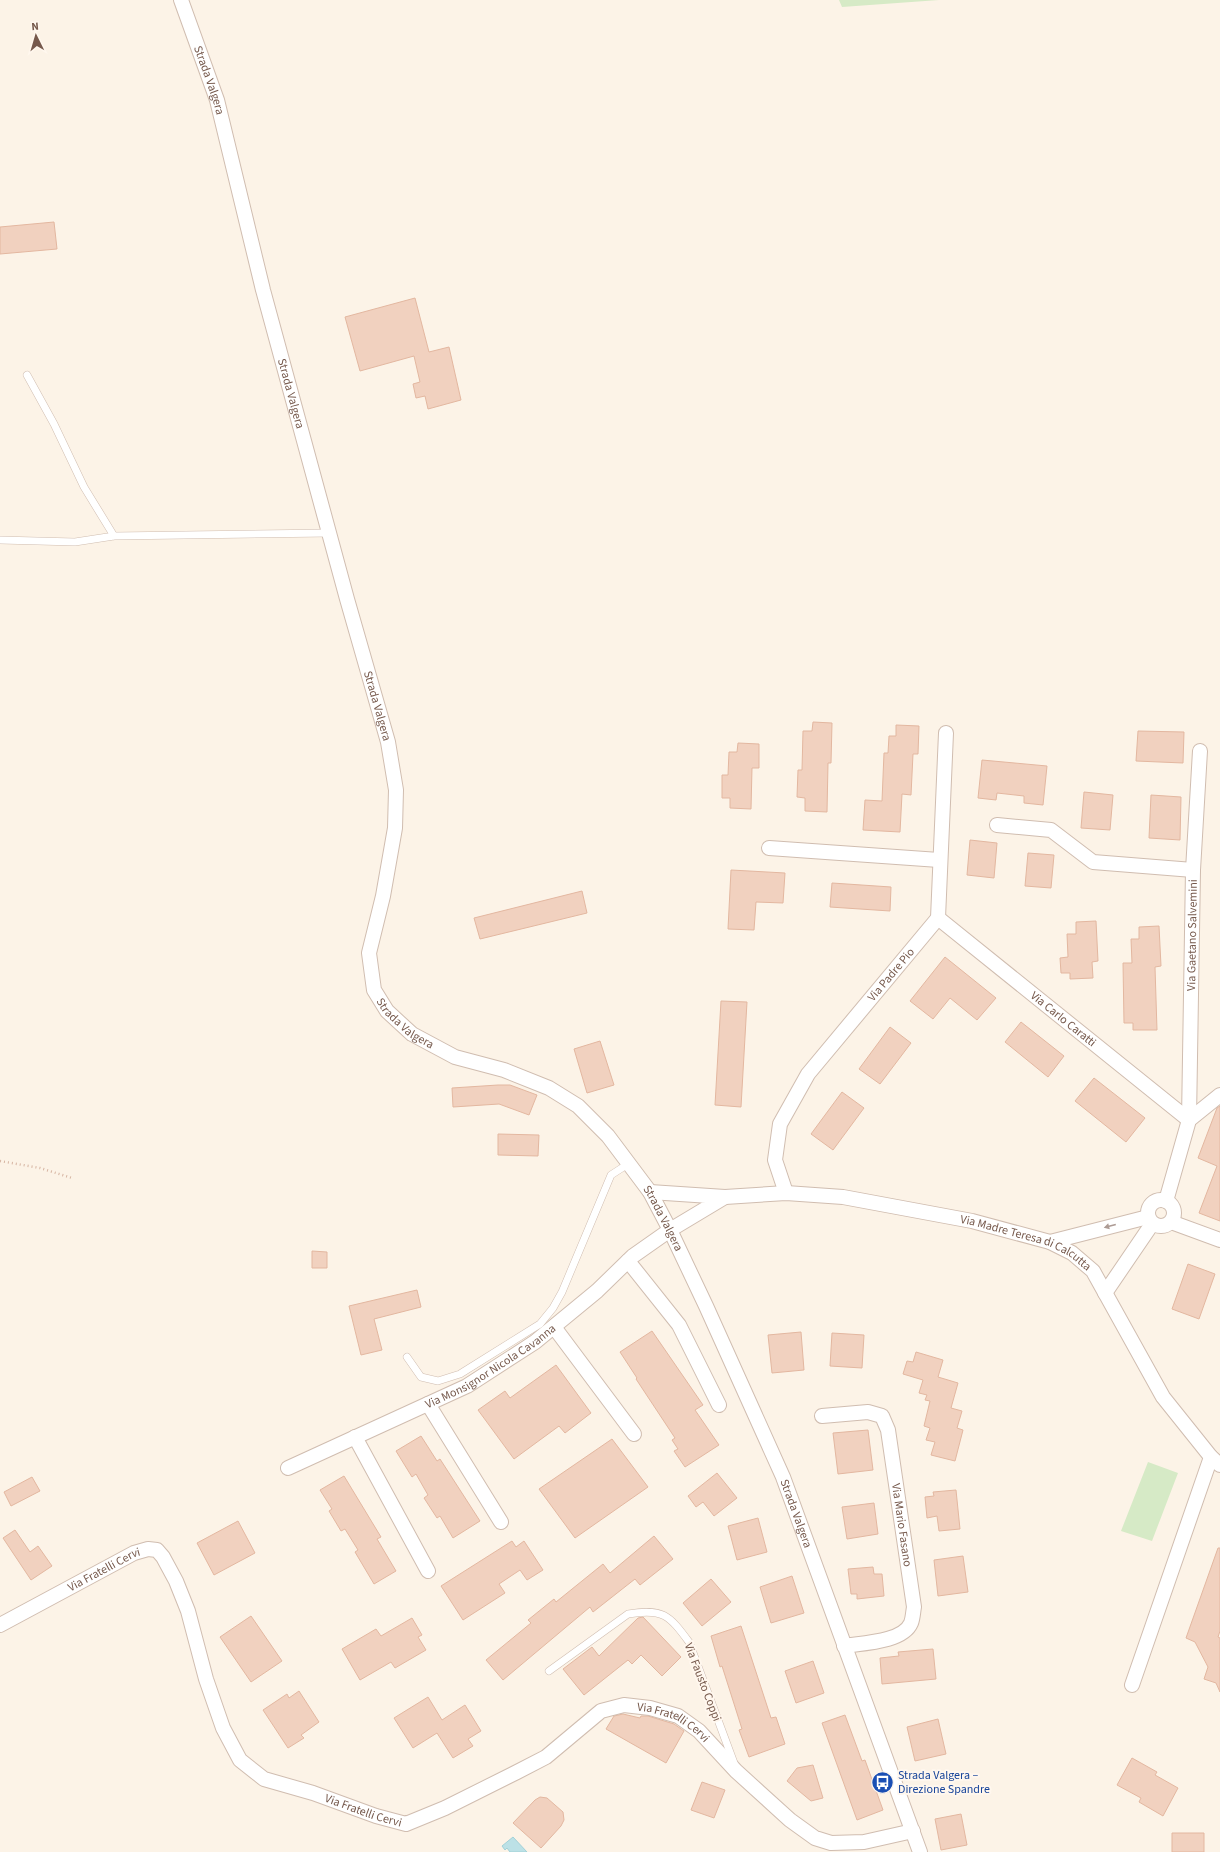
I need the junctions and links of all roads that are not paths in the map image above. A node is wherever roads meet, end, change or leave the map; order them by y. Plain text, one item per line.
1 (181, 0) edge
2 (27, 375) dead end
3 (329, 533) junction
4 (114, 536) junction
5 (0, 540) edge
6 (946, 733) dead end
7 (1200, 751) dead end
8 (997, 825) dead end
9 (770, 848) dead end
10 (939, 860) junction
11 (1193, 870) junction
12 (938, 918) junction
13 (1220, 1095) edge
14 (1190, 1120) junction
15 (628, 1164) junction
16 (650, 1192) junction
17 (786, 1193) junction
18 (725, 1197) junction
19 (1166, 1201) junction
20 (1150, 1220) junction
21 (1171, 1222) junction
22 (670, 1230) junction
23 (1220, 1240) edge
24 (1050, 1242) junction
25 (628, 1261) junction
26 (1105, 1293) junction
27 (554, 1327) junction
28 (407, 1357) dead end
29 (428, 1404) junction
30 (719, 1405) dead end
31 (822, 1416) dead end
32 (634, 1434) dead end
33 (355, 1437) junction
34 (1216, 1461) edge
35 (288, 1468) dead end
36 (501, 1522) dead end
37 (428, 1571) dead end
38 (0, 1625) edge
39 (844, 1646) junction
40 (549, 1671) dead end
41 (1132, 1685) dead end
42 (736, 1771) junction
43 (913, 1831) junction
44 (920, 1852) edge

1 - 3 street, Strada Valgera
2 - 4 lane
3 - 4 lane
3 - 15 street, Strada Valgera
4 - 5 lane
6 - 10 street
7 - 11 street, Via Gaetano Salvemini
8 - 11 street
9 - 10 street
10 - 12 street
11 - 14 street, Via Gaetano Salvemini
12 - 14 street, Via Carlo Caratti
12 - 17 street, Via Padre Pio
13 - 14 street
14 - 19 street, Via Gaetano Salvemini
15 - 16 street, Strada Valgera
15 - 28 lane
16 - 18 street, Via Madre Teresa di Calcutta
16 - 22 street, Strada Valgera
17 - 18 street, Via Madre Teresa di Calcutta
17 - 24 street, Via Madre Teresa di Calcutta
18 - 22 street, Via Madre Teresa di Calcutta
19 - 20 street
19 - 21 street
20 - 21 street
20 -> 24 street
20 - 26 street
21 - 23 street
22 - 25 street, Via Monsignor Nicola Cavanna
22 - 39 street, Strada Valgera
24 - 26 street, Via Madre Teresa di Calcutta
25 - 27 street, Via Monsignor Nicola Cavanna
25 - 30 street
26 - 34 street, Via Madre Teresa di Calcutta
27 - 29 street, Via Monsignor Nicola Cavanna
27 - 32 street
29 - 33 street, Via Monsignor Nicola Cavanna
29 - 36 street
31 - 39 street, Via Mario Fasano
33 - 35 street, Via Monsignor Nicola Cavanna
33 - 37 street
34 - 41 street
38 - 42 street, Via Fratelli Cervi
39 - 43 street, Strada Valgera
40 - 42 lane, Via Fausto Coppi
42 - 43 street, Via Fratelli Cervi
43 - 44 street, Strada Valgera

